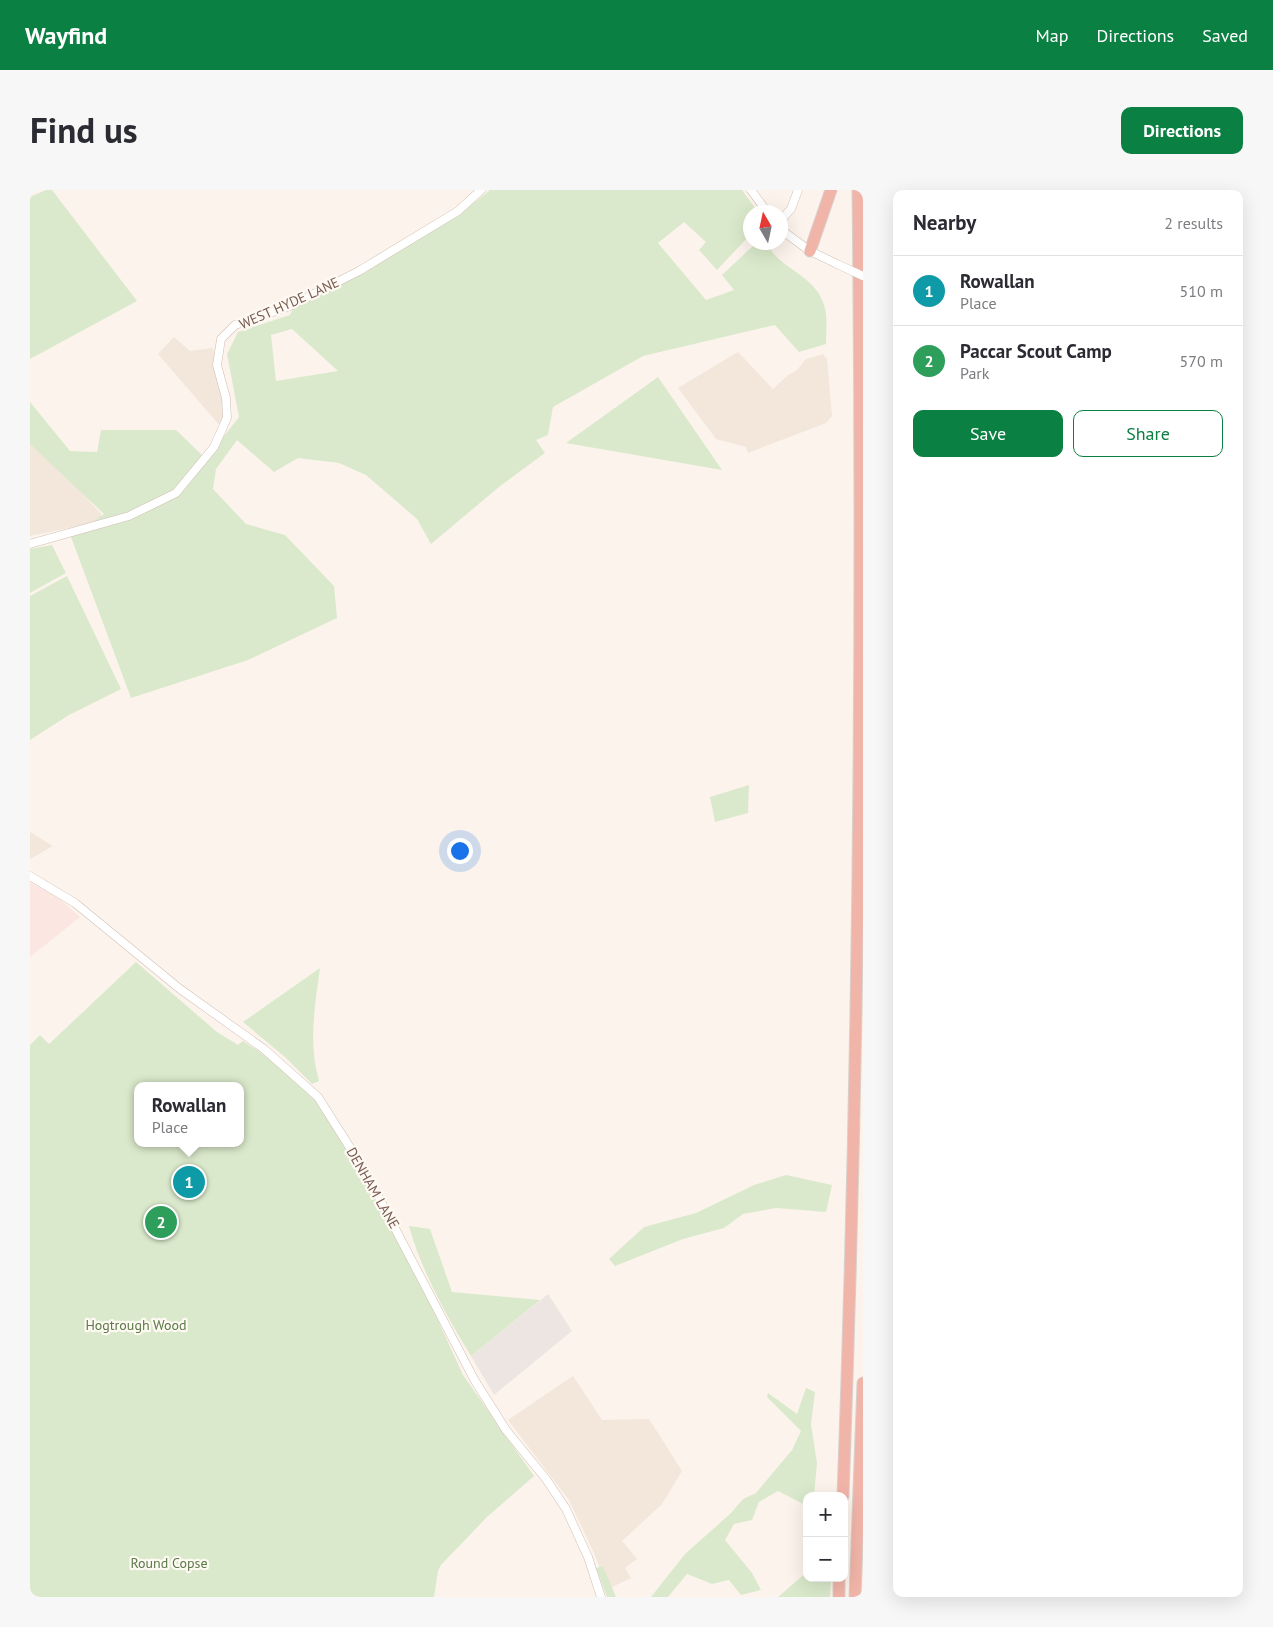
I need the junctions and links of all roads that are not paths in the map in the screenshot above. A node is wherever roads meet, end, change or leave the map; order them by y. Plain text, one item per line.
1 (481, 190) edge
2 (751, 190) edge
3 (798, 190) edge
4 (831, 190) edge
5 (858, 190) edge
6 (762, 205) edge
7 (788, 212) edge
8 (788, 235) edge
9 (810, 252) junction
10 (863, 276) edge
11 (30, 544) edge
12 (30, 876) edge
13 (863, 1383) edge
14 (842, 1492) edge
15 (839, 1582) edge
16 (601, 1597) edge
17 (839, 1597) edge
18 (854, 1597) edge

1 - 11 street, WEST HYDE LANE
2 - 6 street
3 - 7 street
4 - 9 highway
5 - 14 highway
8 - 9 street
9 - 10 street, bridge
12 - 16 street, DENHAM LANE
13 - 18 highway
15 - 17 highway

